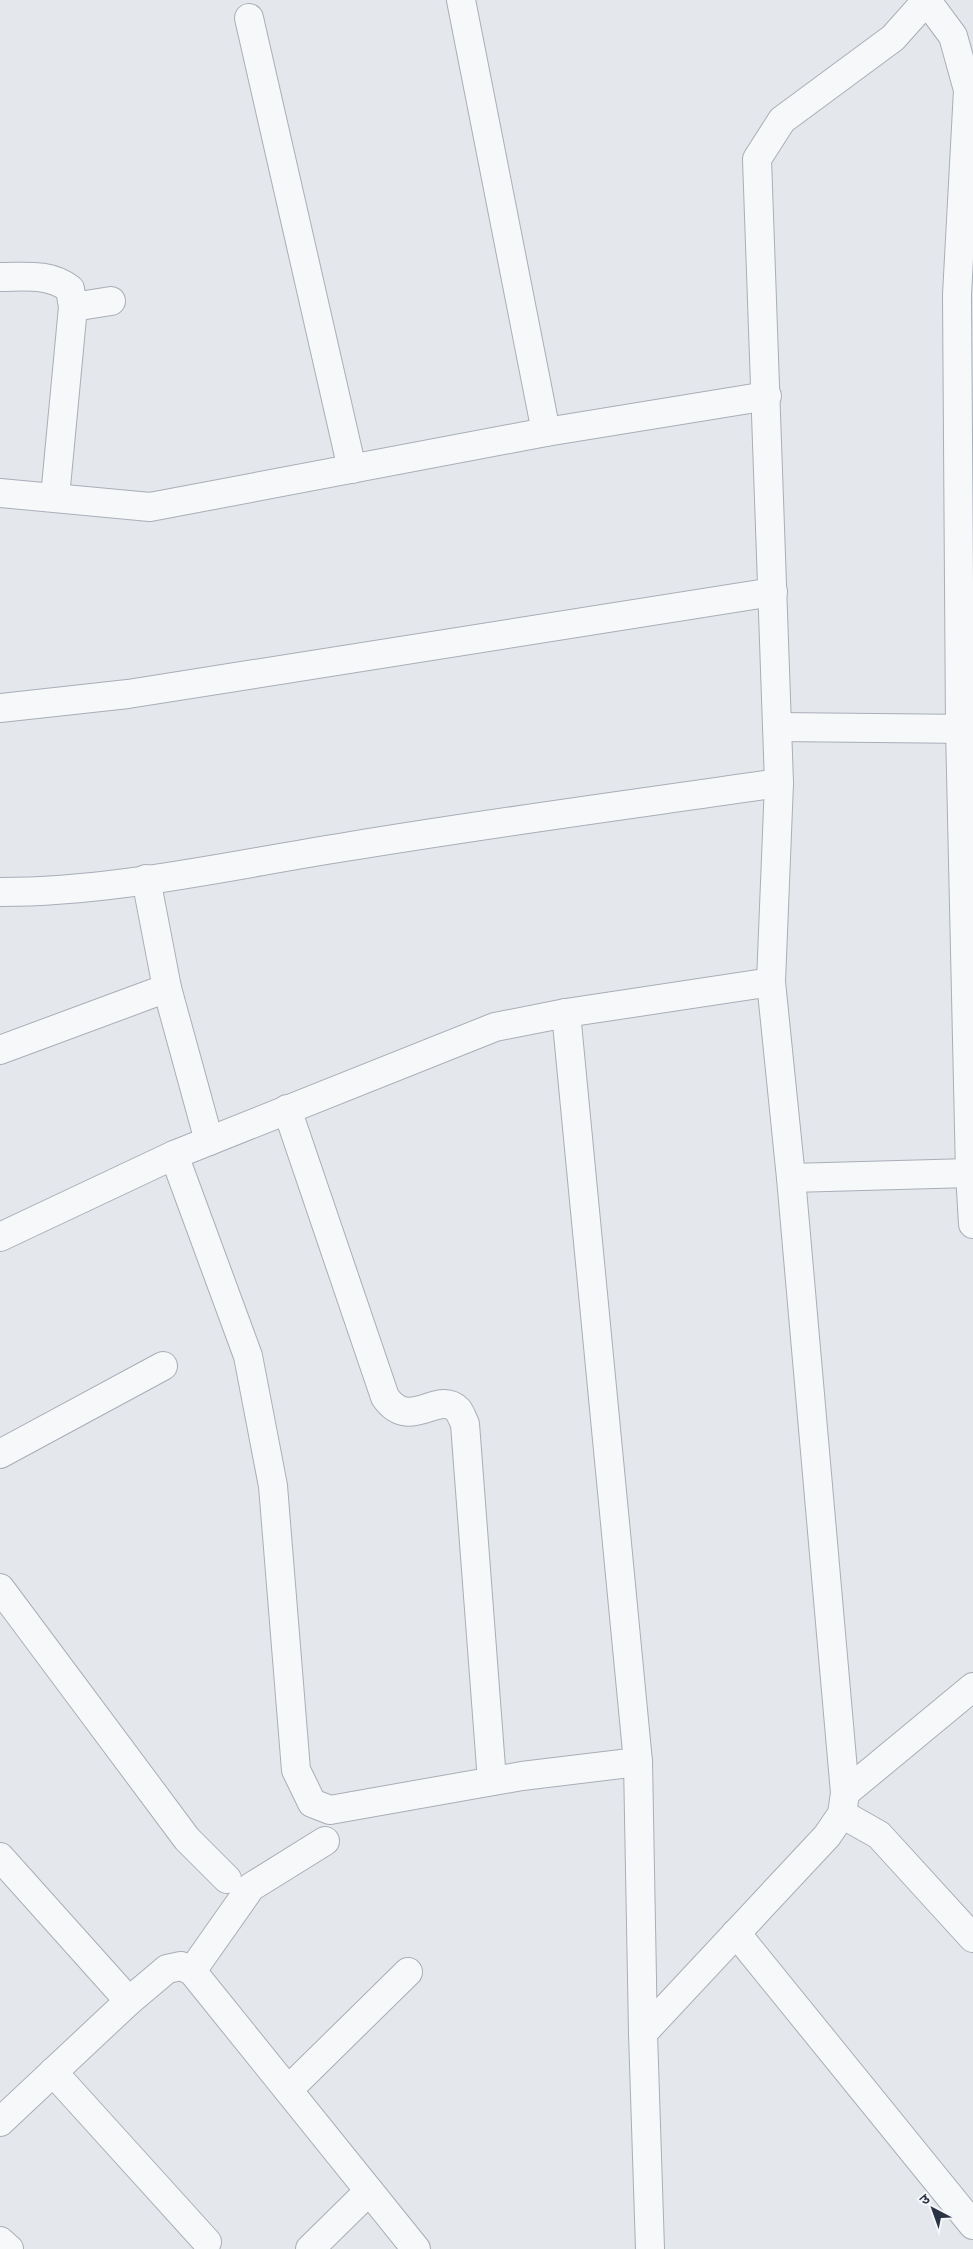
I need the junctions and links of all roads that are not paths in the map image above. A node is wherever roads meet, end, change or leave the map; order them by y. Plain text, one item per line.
1 (461, 0) edge
2 (927, 0) edge
3 (249, 18) dead end
4 (0, 277) edge
5 (111, 301) dead end
6 (72, 307) junction
7 (767, 396) junction
8 (546, 432) junction
9 (352, 469) junction
10 (0, 494) edge
11 (55, 497) junction
12 (773, 592) junction
13 (0, 708) edge
14 (777, 727) junction
15 (966, 729) edge
16 (779, 783) junction
17 (146, 879) junction
18 (0, 892) edge
19 (771, 982) junction
20 (166, 988) junction
21 (566, 1013) junction
22 (0, 1050) edge
23 (286, 1110) junction
24 (209, 1140) junction
25 (174, 1155) junction
26 (970, 1173) junction
27 (791, 1178) junction
28 (973, 1224) edge
29 (0, 1237) edge
30 (163, 1366) dead end
31 (0, 1454) edge
32 (0, 1588) edge
33 (973, 1687) edge
34 (638, 1762) junction
35 (492, 1781) junction
36 (843, 1803) junction
37 (325, 1841) dead end
38 (0, 1857) edge
39 (227, 1879) dead end
40 (736, 1934) junction
41 (973, 1938) edge
42 (192, 1971) junction
43 (408, 1972) dead end
44 (129, 2001) junction
45 (643, 2033) junction
46 (53, 2072) junction
47 (288, 2090) junction
48 (0, 2122) edge
49 (370, 2191) junction
50 (973, 2225) edge
51 (0, 2241) edge
52 (207, 2242) dead end
53 (8, 2249) edge
54 (310, 2249) edge
55 (416, 2249) edge
56 (650, 2249) edge

1 - 8 street
2 - 7 street
2 - 15 street
3 - 9 street
4 - 6 street
5 - 6 street
6 - 11 street
7 - 8 street
7 - 12 street
8 - 9 street
9 - 11 street
10 - 11 street
12 - 13 street
12 - 14 street
14 - 15 street
14 - 16 street
15 - 26 street
16 - 17 street
16 - 19 street
17 - 18 street
17 - 20 street
19 - 21 street
19 - 27 street
20 - 22 street
20 - 24 street
21 - 23 street
21 - 34 street
23 - 24 street
23 - 35 street
24 - 25 street
25 - 29 street
25 - 35 street
26 - 27 street
26 - 28 street
27 - 36 street
30 - 31 street
32 - 39 street
33 - 36 street
34 - 35 street
34 - 45 street
36 - 40 street
36 - 41 street
37 - 42 street
38 - 44 street
40 - 45 street
40 - 50 street
42 - 44 street
42 - 47 street
43 - 47 street
44 - 46 street
45 - 56 street
46 - 48 street
46 - 52 street
47 - 49 street
49 - 54 street
49 - 55 street
51 - 53 street

